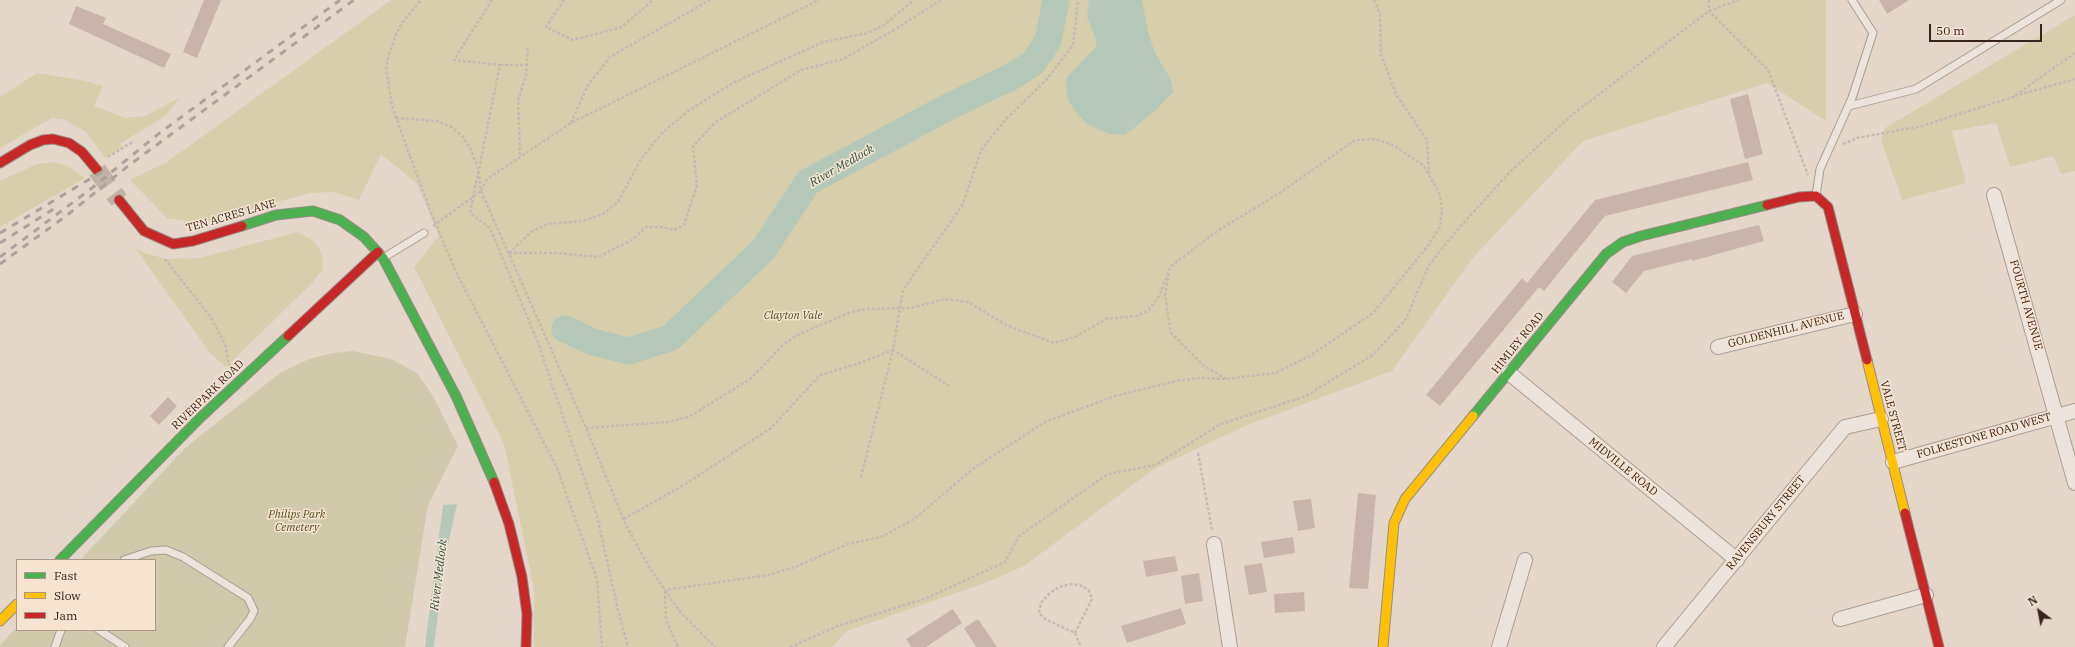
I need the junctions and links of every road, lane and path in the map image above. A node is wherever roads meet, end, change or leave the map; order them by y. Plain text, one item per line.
1 (421, 0) edge
2 (492, 0) edge
3 (564, 0) edge
4 (653, 0) edge
5 (710, 0) edge
6 (819, 0) edge
7 (914, 0) edge
8 (941, 0) edge
9 (1078, 0) edge
10 (1374, 0) edge
11 (1709, 0) edge
12 (1740, 0) edge
13 (1852, 0) edge
14 (2061, 0) edge
15 (1709, 11) junction
16 (528, 48) dead end
17 (2075, 53) edge
18 (500, 65) junction
19 (527, 65) junction
20 (2075, 79) edge
21 (2013, 97) junction
22 (1849, 106) junction
23 (396, 118) junction
24 (571, 123) junction
25 (134, 141) dead end
26 (1829, 149) junction
27 (520, 156) junction
28 (0, 163) edge
29 (96, 168) joint
30 (478, 168) junction
31 (1429, 175) junction
32 (481, 191) junction
33 (1994, 195) dead end
34 (1816, 196) junction
35 (473, 197) junction
36 (119, 200) tunnel mouth
37 (424, 233) joint
38 (162, 240) junction
39 (509, 253) junction
40 (380, 255) junction
41 (1171, 266) junction
42 (900, 308) junction
43 (1855, 314) junction
44 (1718, 347) dead end
45 (893, 350) junction
46 (1509, 373) junction
47 (1226, 379) junction
48 (233, 386) junction
49 (949, 386) dead end
50 (2075, 411) edge
51 (2057, 416) junction
52 (1880, 419) junction
53 (586, 428) junction
54 (1198, 453) dead end
55 (1893, 462) junction
56 (861, 477) dead end
57 (2075, 483) edge
58 (624, 519) junction
59 (1214, 544) joint
60 (61, 559) edge
61 (127, 559) edge
62 (1525, 560) dead end
63 (1737, 560) junction
64 (665, 590) junction
65 (1926, 595) junction
66 (16, 605) edge
67 (1840, 619) dead end
68 (0, 621) edge
69 (61, 631) edge
70 (101, 631) edge
71 (1075, 633) junction
72 (55, 647) edge
73 (125, 647) edge
74 (228, 647) edge
75 (526, 647) edge
76 (602, 647) edge
77 (628, 647) edge
78 (678, 647) edge
79 (715, 647) edge
80 (790, 647) edge
81 (1081, 647) edge
82 (1230, 647) edge
83 (1383, 647) edge
84 (1499, 647) edge
85 (1664, 647) edge
86 (1939, 647) edge

1 - 23 path
2 - 18 path
3 - 4 path
5 - 24 path
6 - 24 path
7 - 39 path
8 - 39 path
9 - 42 path
10 - 31 path
11 - 15 path
12 - 15 path
13 - 22 lane
14 - 22 lane
15 - 34 path
15 - 80 path
16 - 19 path
17 - 21 path
18 - 19 path
18 - 30 path
19 - 27 path
20 - 21 path
21 - 26 path
22 - 26 lane
23 - 30 path
23 - 76 path, bridge
24 - 27 path
25 - 29 path
26 - 34 lane
27 - 32 path
28 - 29 street
30 - 32 path
30 - 35 path
31 - 41 path
31 - 47 path
32 - 35 path
32 - 39 path
33 - 51 street, FOURTH AVENUE
34 - 43 street, VALE STREET
34 - 46 street, HIMLEY ROAD
35 - 37 path
35 - 77 path
36 - 38 street, TEN ACRES LANE
37 - 40 lane
38 - 40 street, TEN ACRES LANE
38 - 48 path
39 - 53 path
40 - 48 street, RIVERPARK ROAD
40 - 75 street, TEN ACRES LANE
41 - 42 path
41 - 47 path
42 - 45 path
42 - 53 path
43 - 44 street, GOLDENHILL AVENUE
43 - 52 street, VALE STREET
45 - 49 path
45 - 56 path
45 - 58 path
46 - 63 street, MIDVILLE ROAD
46 - 83 street, HIMLEY ROAD
47 - 64 path
48 - 60 street, RIVERPARK ROAD
50 - 51 street, FOLKESTONE ROAD WEST
51 - 55 street, FOLKESTONE ROAD WEST
51 - 57 street, FOURTH AVENUE
52 - 55 street, VALE STREET
52 - 63 street, RAVENSBURY STREET
53 - 58 path
54 - 59 path
55 - 65 street, VALE STREET
58 - 64 path
59 - 82 street
61 - 74 lane
62 - 84 street
63 - 85 street, RAVENSBURY STREET
64 - 78 path
64 - 79 path
65 - 67 street
65 - 86 street, VALE STREET
66 - 68 street
69 - 72 lane
70 - 73 lane
71 - 71 path
71 - 81 path

